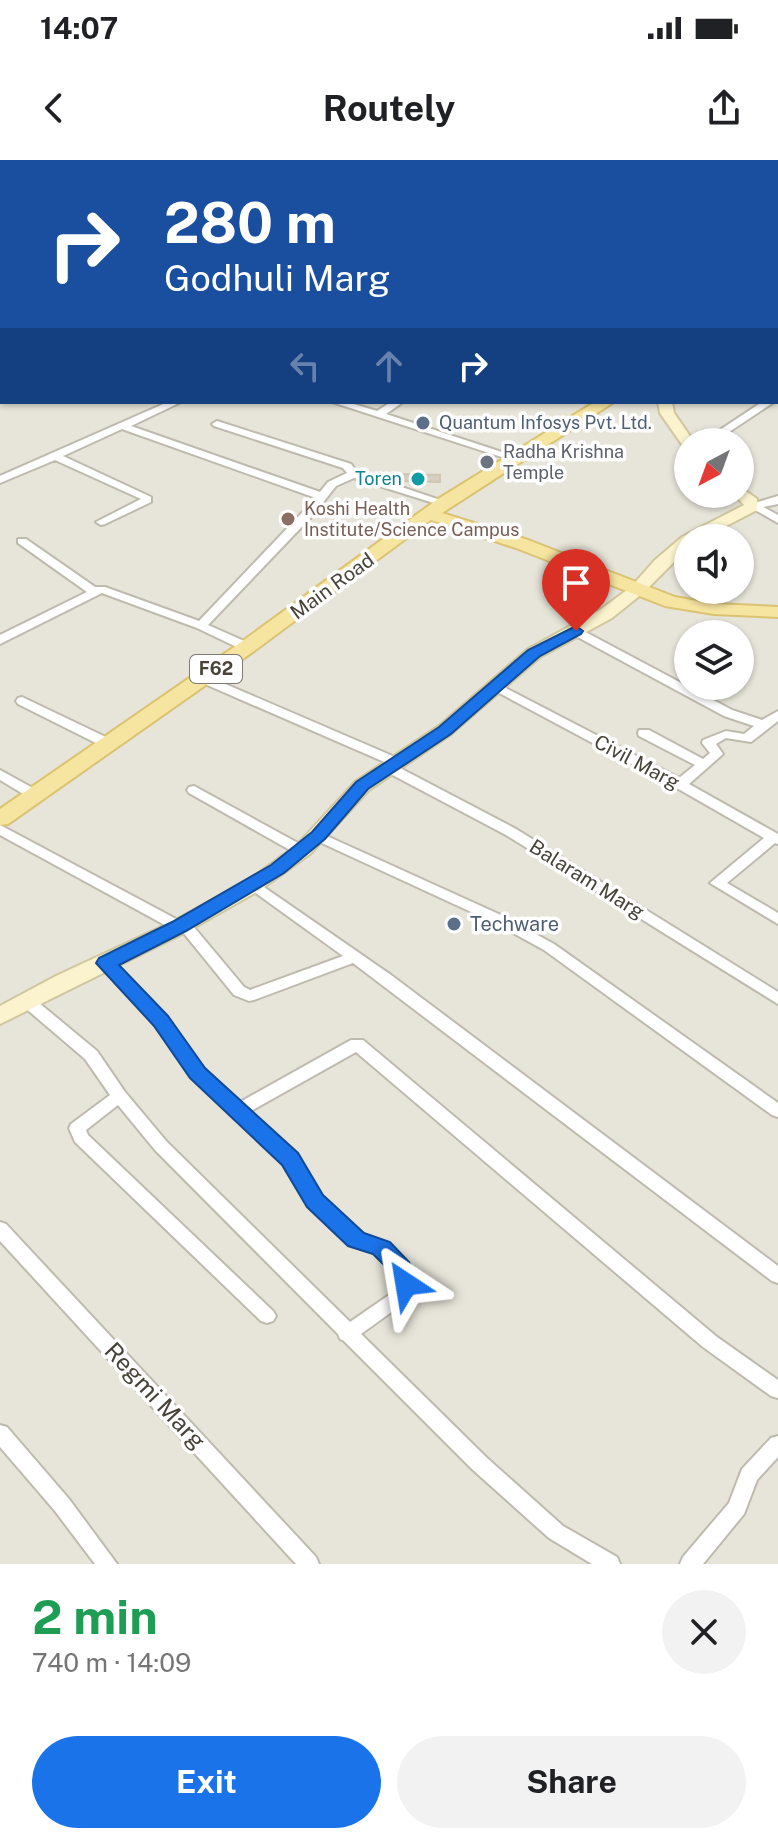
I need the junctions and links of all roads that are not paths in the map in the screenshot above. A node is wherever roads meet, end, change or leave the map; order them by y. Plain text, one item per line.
1 (172, 404) edge
2 (343, 404) edge
3 (395, 404) edge
4 (603, 404) edge
5 (665, 404) edge
6 (767, 404) edge
7 (378, 415) junction
8 (217, 424) dead end
9 (122, 426) junction
10 (678, 428) edge
11 (731, 428) edge
12 (55, 456) junction
13 (515, 458) junction
14 (353, 474) junction
15 (0, 480) edge
16 (320, 496) junction
17 (778, 500) edge
18 (754, 505) joint
19 (436, 508) junction
20 (748, 508) edge
21 (778, 520) edge
22 (101, 522) dead end
23 (718, 524) edge
24 (22, 541) dead end
25 (674, 552) edge
26 (637, 590) junction
27 (93, 591) junction
28 (778, 612) edge
29 (201, 626) junction
30 (576, 631) junction
31 (0, 640) edge
32 (245, 646) junction
33 (202, 678) junction
34 (494, 687) junction
35 (22, 701) dead end
36 (778, 715) edge
37 (763, 725) junction
38 (644, 733) dead end
39 (106, 742) junction
40 (703, 764) junction
41 (394, 765) junction
42 (0, 774) edge
43 (680, 784) junction
44 (194, 790) dead end
45 (32, 794) junction
46 (0, 817) edge
47 (0, 829) edge
48 (318, 836) junction
49 (776, 839) edge
50 (302, 851) junction
51 (253, 886) junction
52 (778, 919) edge
53 (181, 925) junction
54 (354, 957) junction
55 (106, 963) junction
56 (778, 999) edge
57 (28, 1002) junction
58 (0, 1016) edge
59 (119, 1096) junction
60 (239, 1110) junction
61 (778, 1111) edge
62 (0, 1229) edge
63 (778, 1276) edge
64 (267, 1316) dead end
65 (347, 1334) junction
66 (778, 1390) edge
67 (0, 1433) edge
68 (778, 1444) edge
69 (107, 1564) edge
70 (309, 1564) edge
71 (610, 1564) edge
72 (690, 1564) edge

1 - 9 street
2 - 7 street
3 - 7 street
4 - 13 main road, F62
5 - 10 main road
6 - 11 street
7 - 13 street
8 - 14 street
9 - 12 street
9 - 16 street
12 - 15 street
12 - 22 street
13 - 19 main road, F62
14 - 16 street
14 - 19 street
16 - 29 street
17 - 18 street
18 - 21 street
19 - 26 main road
19 - 32 main road, Main Road / F62
20 - 23 main road
24 - 27 street
25 - 26 main road
26 - 28 main road
26 - 30 main road
27 - 29 street
27 - 31 street
29 - 32 street
30 - 34 main road
30 - 37 street
32 - 33 main road, Main Road / F62
32 - 39 main road, Main Road / F62
33 - 39 main road, Main Road / F62
33 - 41 street, Balaram Marg
34 - 41 main road
34 - 43 street, Civil Marg
35 - 39 street
36 - 37 street
37 - 40 street
38 - 40 street
39 - 45 main road, Main Road / F62
40 - 43 street
41 - 48 main road
41 - 56 street, Balaram Marg
42 - 45 street
43 - 49 street, Civil Marg
44 - 50 street
45 - 46 main road, Main Road / F62
47 - 53 street
48 - 50 main road
48 - 61 street
49 - 52 street
50 - 51 main road
51 - 53 main road
51 - 54 street
53 - 54 street
53 - 55 main road
54 - 63 street
55 - 57 main road
55 - 60 street
57 - 58 main road
57 - 59 street
59 - 64 street
59 - 65 street
60 - 65 street
60 - 66 street
62 - 70 street, Regmi Marg
65 - 71 street
67 - 69 street
68 - 72 street

